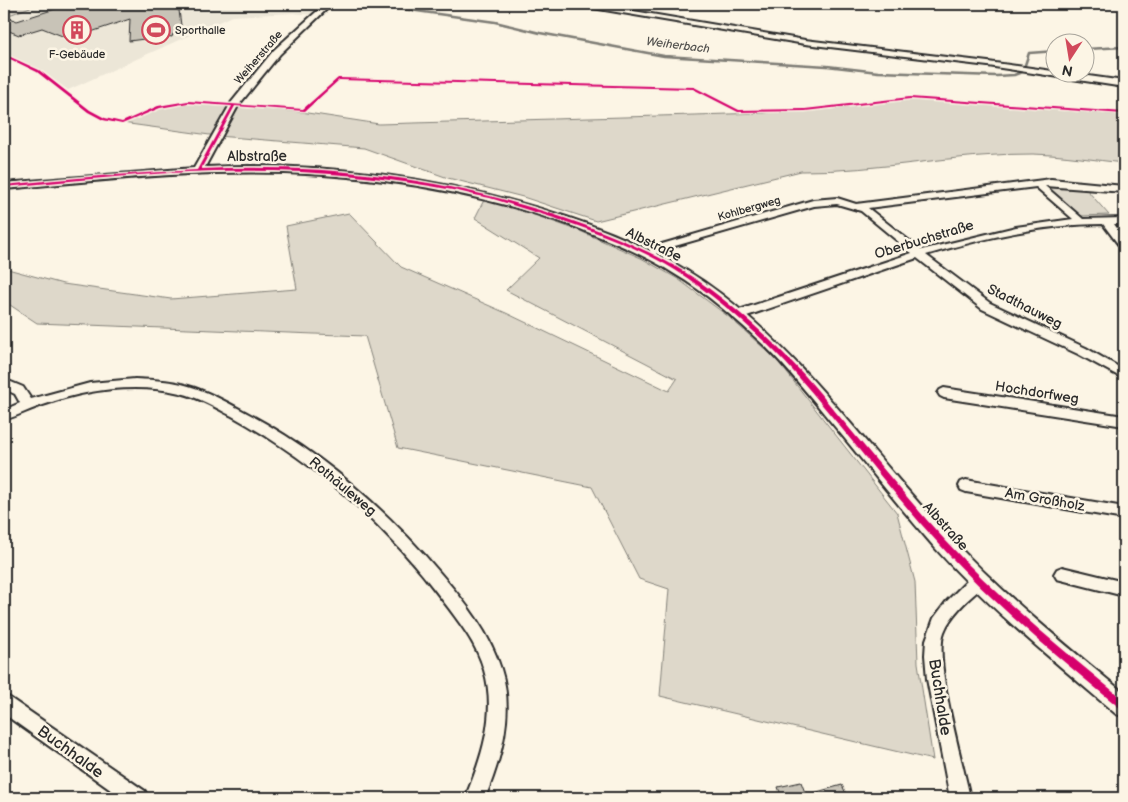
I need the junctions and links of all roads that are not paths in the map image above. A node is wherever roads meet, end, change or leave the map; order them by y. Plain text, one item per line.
1 (329, 4) edge
2 (581, 4) edge
3 (1124, 84) edge
4 (217, 136) junction
5 (217, 155) junction
6 (258, 168) junction
7 (199, 169) junction
8 (185, 170) junction
9 (1038, 184) junction
10 (4, 186) edge
11 (1124, 189) edge
12 (858, 206) junction
13 (1105, 220) junction
14 (1080, 221) junction
15 (1124, 221) edge
16 (1124, 246) edge
17 (649, 254) junction
18 (918, 254) junction
19 (738, 315) junction
20 (1124, 375) edge
21 (4, 384) edge
22 (944, 392) dead end
23 (27, 405) junction
24 (4, 415) edge
25 (1124, 421) edge
26 (966, 486) dead end
27 (1124, 513) edge
28 (1062, 574) dead end
29 (979, 581) junction
30 (1124, 589) edge
31 (4, 704) edge
32 (1124, 706) edge
33 (138, 798) edge
34 (475, 798) edge
35 (960, 798) edge

1 - 4 street, Weiherstraße
2 - 3 street
4 - 5 street, Weiherstraße
4 - 8 street, Weiherstraße
5 - 6 street
5 - 7 street, Weiherstraße
6 - 7 street, Albstraße
6 - 17 street, Albstraße
7 - 8 street, Albstraße
8 - 10 street, Albstraße
9 - 11 street, Kohlbergweg
9 - 12 street, Kohlbergweg
9 - 14 street
12 - 17 street, Kohlbergweg
12 - 18 street, Kohlbergweg
13 - 14 street, Oberbuchstraße
13 - 15 street, Oberbuchstraße
13 - 16 street
14 - 18 street, Oberbuchstraße
17 - 19 street, Albstraße
18 - 19 street, Oberbuchstraße
18 - 20 street, Stadthauweg
19 - 29 street, Albstraße
21 - 23 street
22 - 25 street, Hochdorfweg
23 - 24 street, Rothäuleweg
23 - 34 street, Rothäuleweg
26 - 27 street, Am Großholz
28 - 30 street
29 - 32 street, Albstraße
29 - 35 street, Buchhalde
31 - 33 street, Buchhalde

